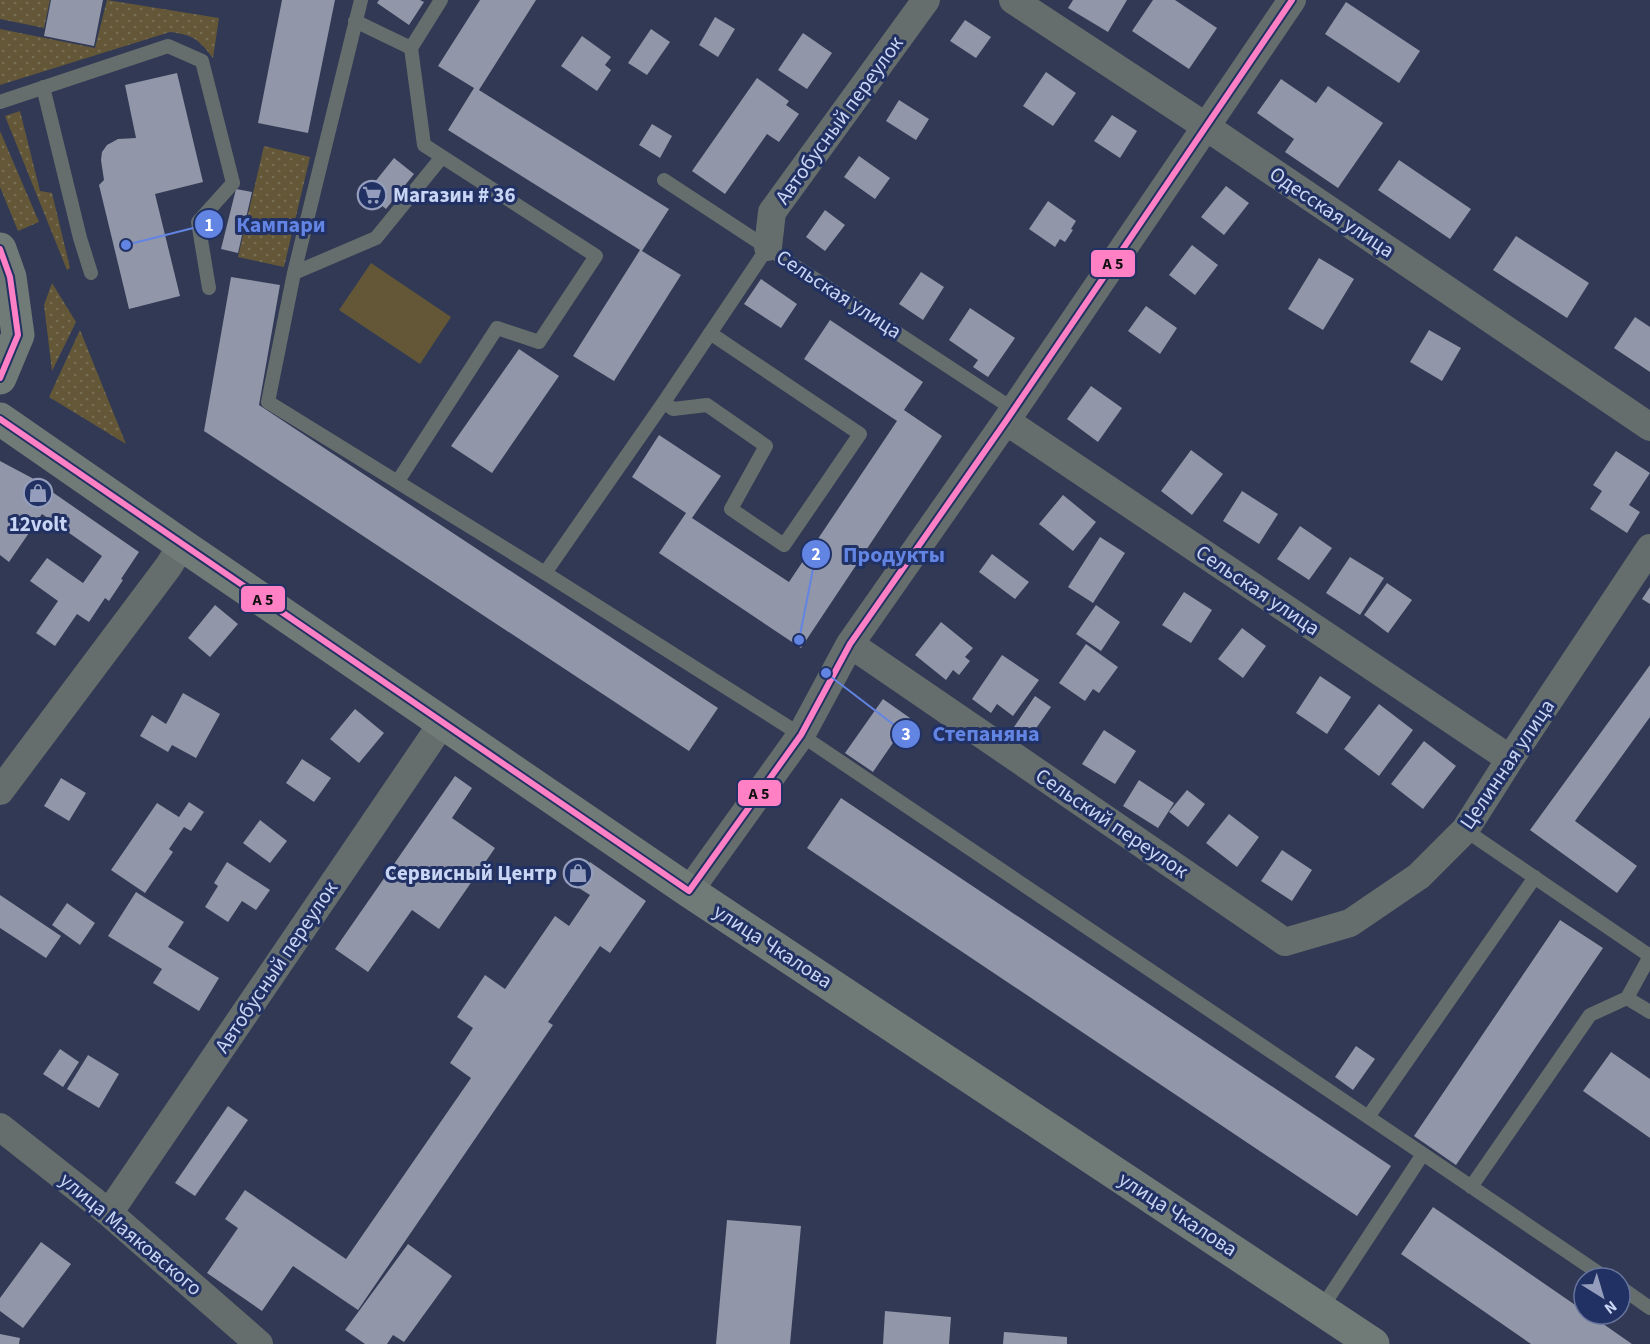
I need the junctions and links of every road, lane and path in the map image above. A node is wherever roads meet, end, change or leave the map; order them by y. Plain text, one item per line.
1 (361, 0) edge
2 (926, 0) edge
3 (1013, 0) edge
4 (1292, 0) edge
5 (439, 1) edge
6 (355, 21) junction
7 (411, 48) junction
8 (43, 87) junction
9 (0, 102) edge
10 (1205, 126) junction
11 (442, 157) junction
12 (664, 180) dead end
13 (768, 247) junction
14 (0, 249) edge
15 (91, 273) dead end
16 (294, 273) junction
17 (208, 288) dead end
18 (710, 333) junction
19 (0, 378) edge
20 (664, 402) junction
21 (1010, 415) junction
22 (0, 419) edge
23 (1650, 427) edge
24 (398, 481) junction
25 (182, 545) junction
26 (1650, 548) edge
27 (544, 573) junction
28 (850, 644) junction
29 (443, 722) junction
30 (801, 735) junction
31 (1510, 759) junction
32 (0, 791) edge
33 (1465, 830) junction
34 (1535, 877) junction
35 (689, 891) junction
36 (1285, 942) joint
37 (1650, 956) edge
38 (1627, 998) junction
39 (1650, 1012) edge
40 (1368, 1117) junction
41 (0, 1126) edge
42 (1423, 1154) junction
43 (1471, 1187) junction
44 (110, 1213) junction
45 (1588, 1266) edge
46 (1632, 1295) edge
47 (1650, 1308) edge
48 (1321, 1309) junction
49 (259, 1344) edge
50 (1373, 1344) edge

1 - 6 lane
2 - 13 street, Автобусный переулок
3 - 10 street, Одесская улица
4 - 10 street
5 - 7 lane
6 - 7 lane
6 - 16 lane
7 - 11 lane
8 - 9 lane
8 - 15 lane
8 - 17 lane
10 - 21 street
10 - 23 street, Одесская улица
11 - 16 lane
11 - 24 lane
12 - 13 lane, Сельская улица
13 - 18 lane
13 - 21 lane, Сельская улица
14 - 19 main road
16 - 24 lane
18 - 20 lane
18 - 20 lane
20 - 27 lane
21 - 28 street
21 - 31 street, Сельская улица
22 - 25 main road, улица Чкалова
24 - 27 lane
25 - 29 main road, улица Чкалова
25 - 32 street
26 - 31 street, Целинная улица
27 - 30 lane
28 - 30 street
28 - 36 street, Сельский переулок
29 - 35 main road, улица Чкалова
29 - 44 street, Автобусный переулок
30 - 35 street
30 - 40 lane
31 - 33 street, Целинная улица
33 - 34 lane
33 - 36 street, Целинная улица
34 - 37 lane
34 - 40 lane
35 - 48 main road, улица Чкалова
37 - 38 lane
38 - 39 lane
38 - 43 lane
40 - 42 lane
41 - 44 street, улица Маяковского
42 - 43 lane
42 - 48 lane
43 - 45 lane
44 - 49 street, улица Маяковского
46 - 47 lane
48 - 50 main road, улица Чкалова

